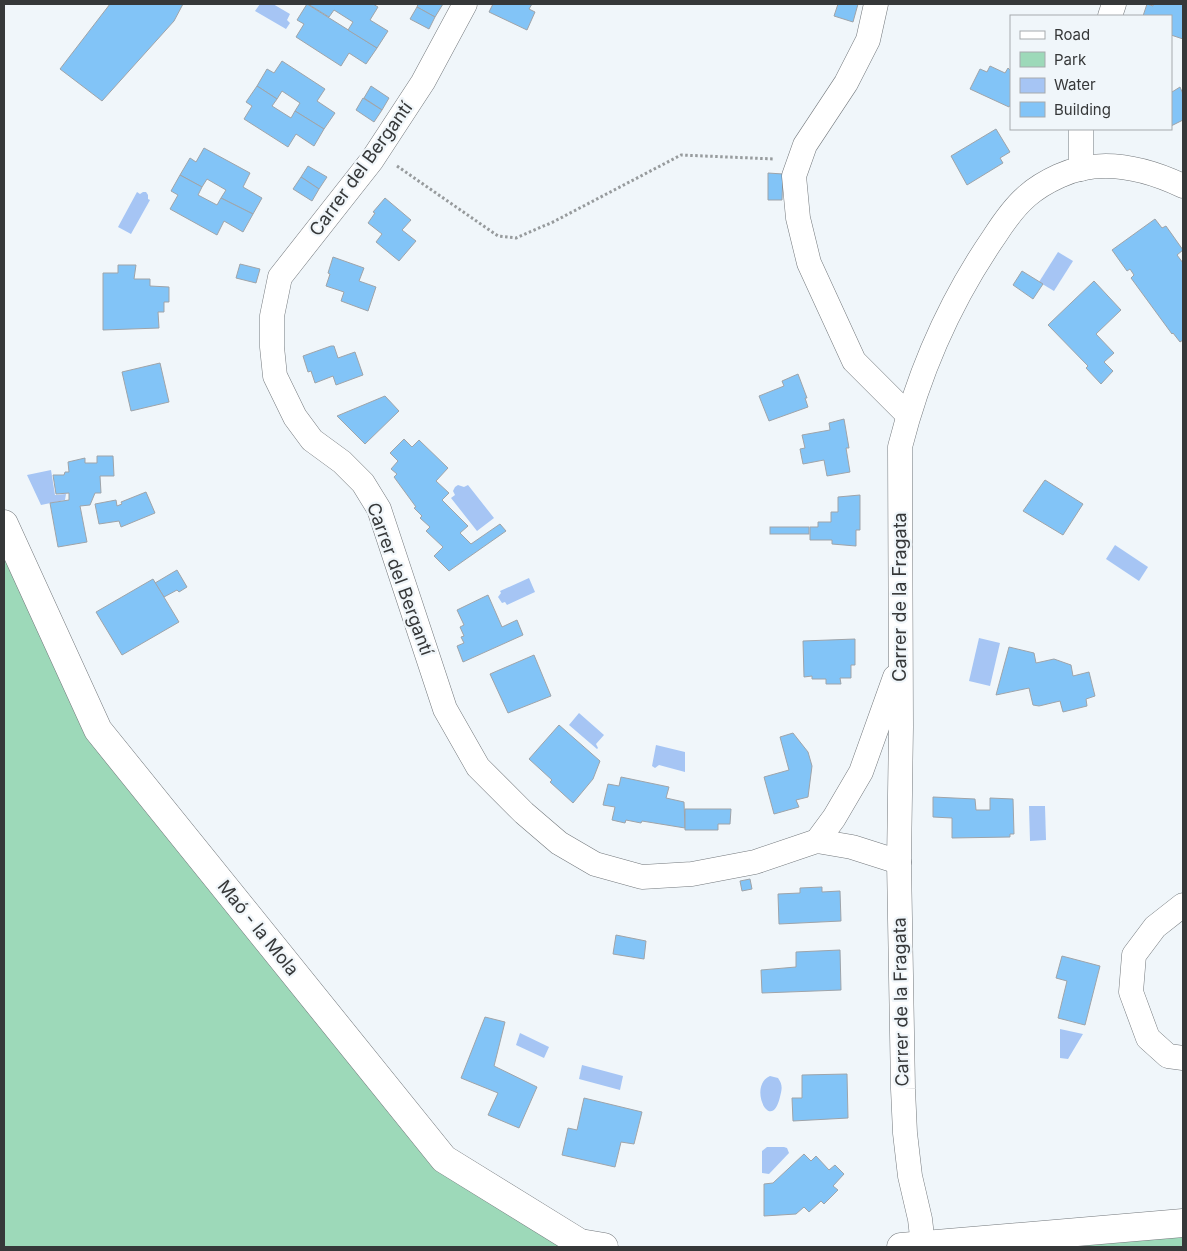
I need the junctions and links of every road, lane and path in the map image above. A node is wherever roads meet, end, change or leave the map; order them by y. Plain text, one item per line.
1 (465, 4) edge
2 (876, 4) edge
3 (1081, 130) edge
4 (377, 152) junction
5 (800, 160) junction
6 (1081, 169) junction
7 (1183, 186) edge
8 (908, 415) junction
9 (4, 524) edge
10 (901, 659) junction
11 (817, 841) junction
12 (899, 862) junction
13 (1183, 904) edge
14 (1183, 1058) edge
15 (1183, 1223) edge
16 (912, 1246) edge
17 (604, 1247) edge

1 - 4 street, Carrer del Bergantí
2 - 5 street
3 - 6 street
4 - 5 path
4 - 11 street, Carrer del Bergantí
5 - 8 street
6 - 7 street, Carrer de la Fragata
6 - 8 street, Carrer de la Fragata
8 - 10 street, Carrer de la Fragata
9 - 17 street, Maó - la Mola
10 - 11 street
10 - 12 street, Carrer de la Fragata
11 - 12 street, Carrer del Bergantí
12 - 16 street, Carrer de la Fragata
13 - 14 street
15 - 16 street

